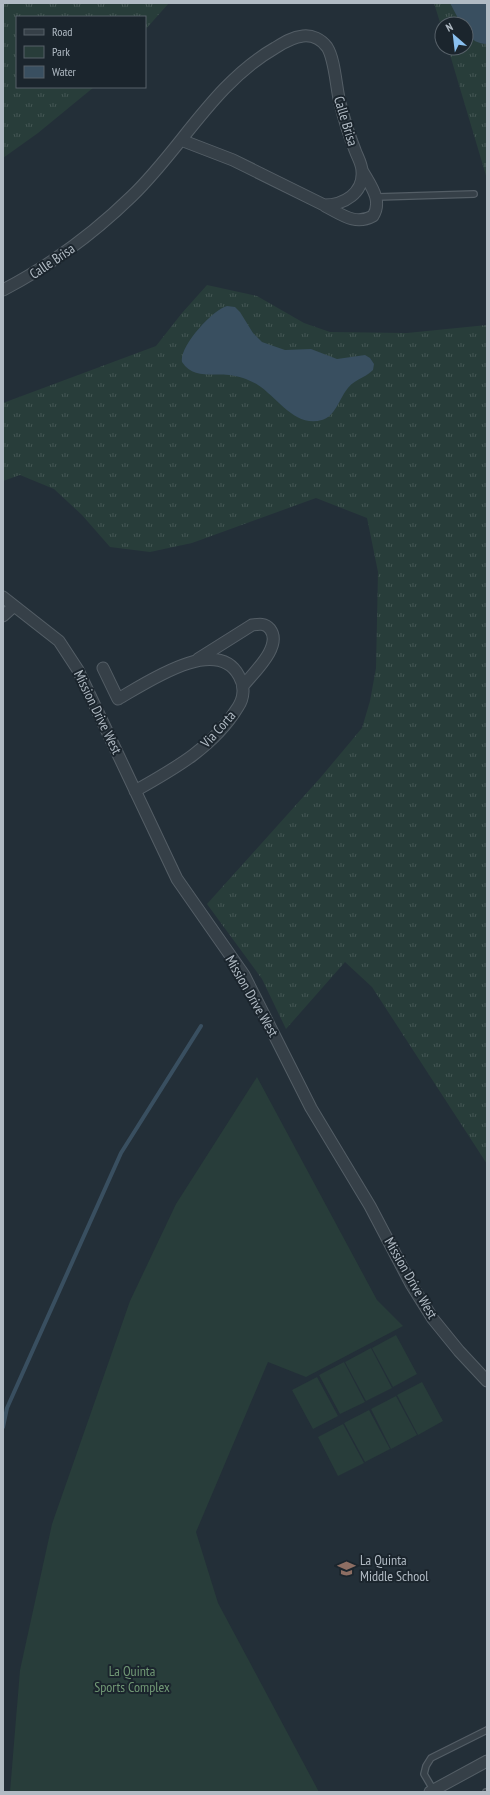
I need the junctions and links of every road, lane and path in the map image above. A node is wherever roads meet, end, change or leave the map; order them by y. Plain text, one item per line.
1 (181, 140) junction
2 (362, 170) junction
3 (474, 194) dead end
4 (377, 197) junction
5 (324, 205) junction
6 (3, 290) edge
7 (3, 597) edge
8 (13, 606) junction
9 (3, 616) edge
10 (192, 662) junction
11 (103, 668) dead end
12 (243, 686) junction
13 (135, 791) junction
14 (487, 1381) edge
15 (487, 1730) edge
16 (487, 1761) edge
17 (433, 1791) edge

1 - 2 street, Calle Brisa
1 - 5 street
1 - 6 street, Calle Brisa
2 - 4 street
2 - 5 street
3 - 4 lane
4 - 5 street
7 - 8 street, Mission Drive West
8 - 9 street
8 - 13 street, Mission Drive West
10 - 11 street
10 - 12 street
10 - 12 street
12 - 13 street, Via Corta
13 - 14 street, Mission Drive West
15 - 17 lane
16 - 17 street

